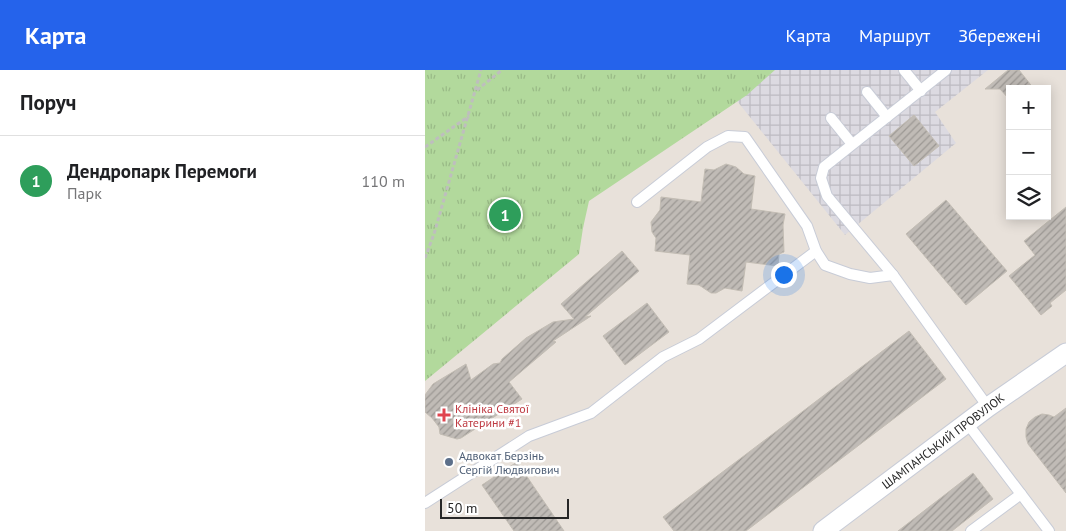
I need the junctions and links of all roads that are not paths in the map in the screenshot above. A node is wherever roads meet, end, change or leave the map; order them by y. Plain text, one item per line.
1 (904, 70) edge
2 (947, 70) edge
3 (921, 91) junction
4 (867, 92) dead end
5 (887, 117) junction
6 (831, 118) dead end
7 (852, 144) junction
8 (637, 202) dead end
9 (816, 251) junction
10 (893, 275) junction
11 (1066, 353) edge
12 (988, 406) junction
13 (967, 422) junction
14 (1021, 494) junction
15 (425, 503) edge
16 (823, 531) edge
17 (971, 531) edge
18 (1049, 531) edge

1 - 3 lane
2 - 3 lane
3 - 5 lane
4 - 5 lane
5 - 7 lane
6 - 7 lane
7 - 10 lane
8 - 9 lane
9 - 10 lane
9 - 15 lane
10 - 12 lane
11 - 12 street, ШАМПАНСЬКИЙ ПРОВУЛОК
12 - 13 street, ШАМПАНСЬКИЙ ПРОВУЛОК
13 - 14 lane
13 - 16 street, ШАМПАНСЬКИЙ ПРОВУЛОК
14 - 17 lane
14 - 18 lane

